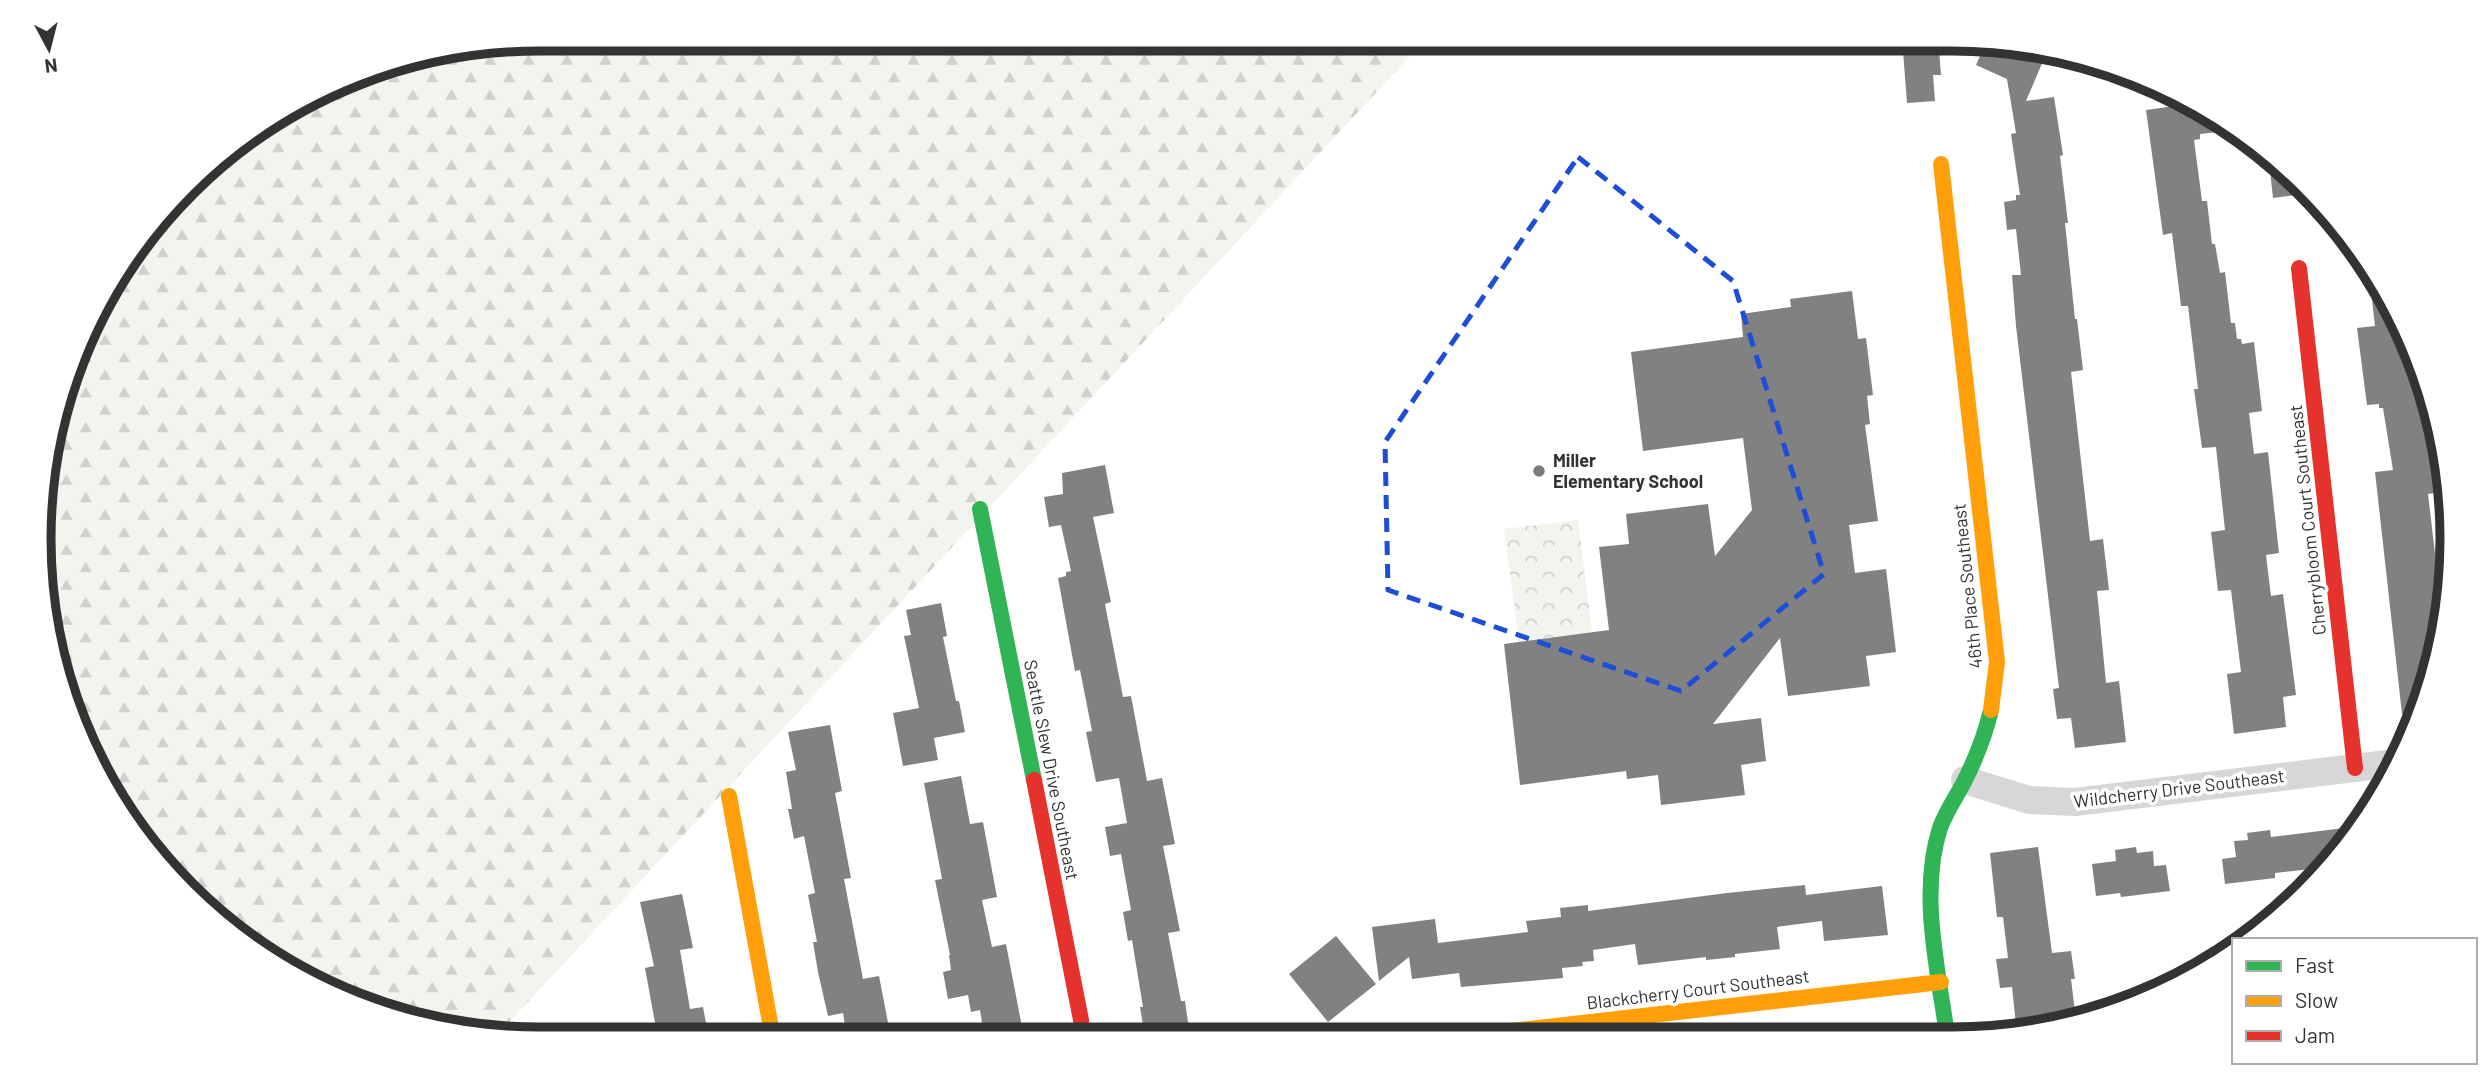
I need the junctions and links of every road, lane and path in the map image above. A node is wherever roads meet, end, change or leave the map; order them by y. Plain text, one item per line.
1 (1941, 164) dead end
2 (2299, 268) dead end
3 (980, 509) dead end
4 (2385, 765) edge
5 (2354, 768) junction
6 (1965, 780) junction
7 (729, 796) dead end
8 (1941, 982) junction
9 (771, 1027) edge
10 (1081, 1027) edge
11 (1547, 1027) edge
12 (1946, 1027) edge

1 - 6 street, 46th Place Southeast
2 - 5 street, Cherrybloom Court Southeast
3 - 10 street, Seattle Slew Drive Southeast
4 - 5 street, Wildcherry Drive Southeast
5 - 6 street, Wildcherry Drive Southeast
6 - 8 street, 46th Place Southeast
7 - 9 street
8 - 11 street, Blackcherry Court Southeast
8 - 12 street, 46th Place Southeast

